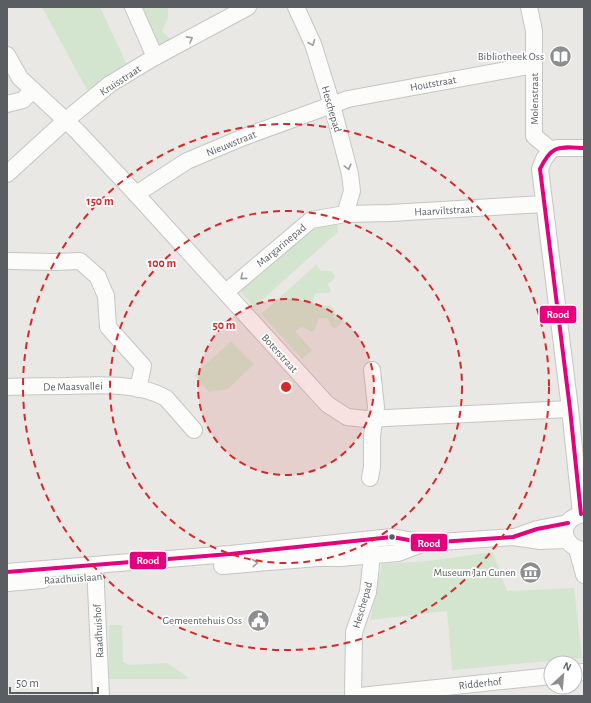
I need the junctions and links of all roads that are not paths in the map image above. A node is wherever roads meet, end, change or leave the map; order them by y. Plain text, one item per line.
1 (133, 7) edge
2 (248, 7) edge
3 (296, 7) edge
4 (529, 7) edge
5 (7, 55) edge
6 (155, 57) junction
7 (534, 65) junction
8 (32, 90) junction
9 (7, 104) edge
10 (332, 105) junction
11 (65, 121) junction
12 (584, 148) edge
13 (551, 150) junction
14 (7, 174) edge
15 (136, 194) junction
16 (544, 204) junction
17 (345, 214) junction
18 (10, 261) dead end
19 (226, 292) junction
20 (372, 370) dead end
21 (7, 387) edge
22 (138, 389) junction
23 (570, 409) junction
24 (374, 418) junction
25 (194, 430) dead end
26 (370, 478) dead end
27 (583, 515) edge
28 (568, 523) junction
29 (513, 537) junction
30 (369, 539) junction
31 (425, 543) junction
32 (576, 546) edge
33 (371, 555) junction
34 (95, 571) junction
35 (7, 572) edge
36 (584, 575) edge
37 (7, 583) edge
38 (543, 677) edge
39 (101, 696) edge
40 (353, 696) edge
41 (360, 696) edge

1 - 6 street
6 -> 2 street, Kruisstraat
3 -> 10 street, Heschepad
4 - 7 street, Molenstraat
5 - 8 street, Boterstraat
6 - 11 street, Kruisstraat
7 - 10 street, Houtstraat
7 - 13 street, Molenstraat
8 - 9 street
8 - 11 street, Boterstraat
10 - 15 street, Nieuwstraat
10 -> 17 street, Heschepad
11 - 14 street, Kruisstraat
11 - 15 street, Boterstraat
12 - 13 street
13 - 16 street
15 - 19 street, Boterstraat
16 - 17 street, Haarviltstraat
16 - 23 street
17 -> 19 street, Margarinepad
18 - 22 street
19 - 24 street, Boterstraat
20 - 24 street
21 - 22 street, De Maasvallei
22 - 25 street, De Maasvallei
23 - 24 street, Boterstraat
23 - 27 street
24 - 26 street
27 - 28 street
28 - 29 street, Raadhuislaan
28 - 32 street
29 - 31 street, Raadhuislaan
29 - 32 street, Raadhuislaan
30 - 31 street, Raadhuislaan
30 - 33 street, Heschepad
30 - 34 street, Raadhuislaan
31 - 33 street, Raadhuislaan
32 - 36 street
34 -> 33 street, Raadhuislaan
33 - 40 street, Heschepad
34 - 35 street, Raadhuislaan
34 - 37 street, Raadhuislaan
34 - 39 street, Raadhuishof
38 - 41 street, Ridderhof

